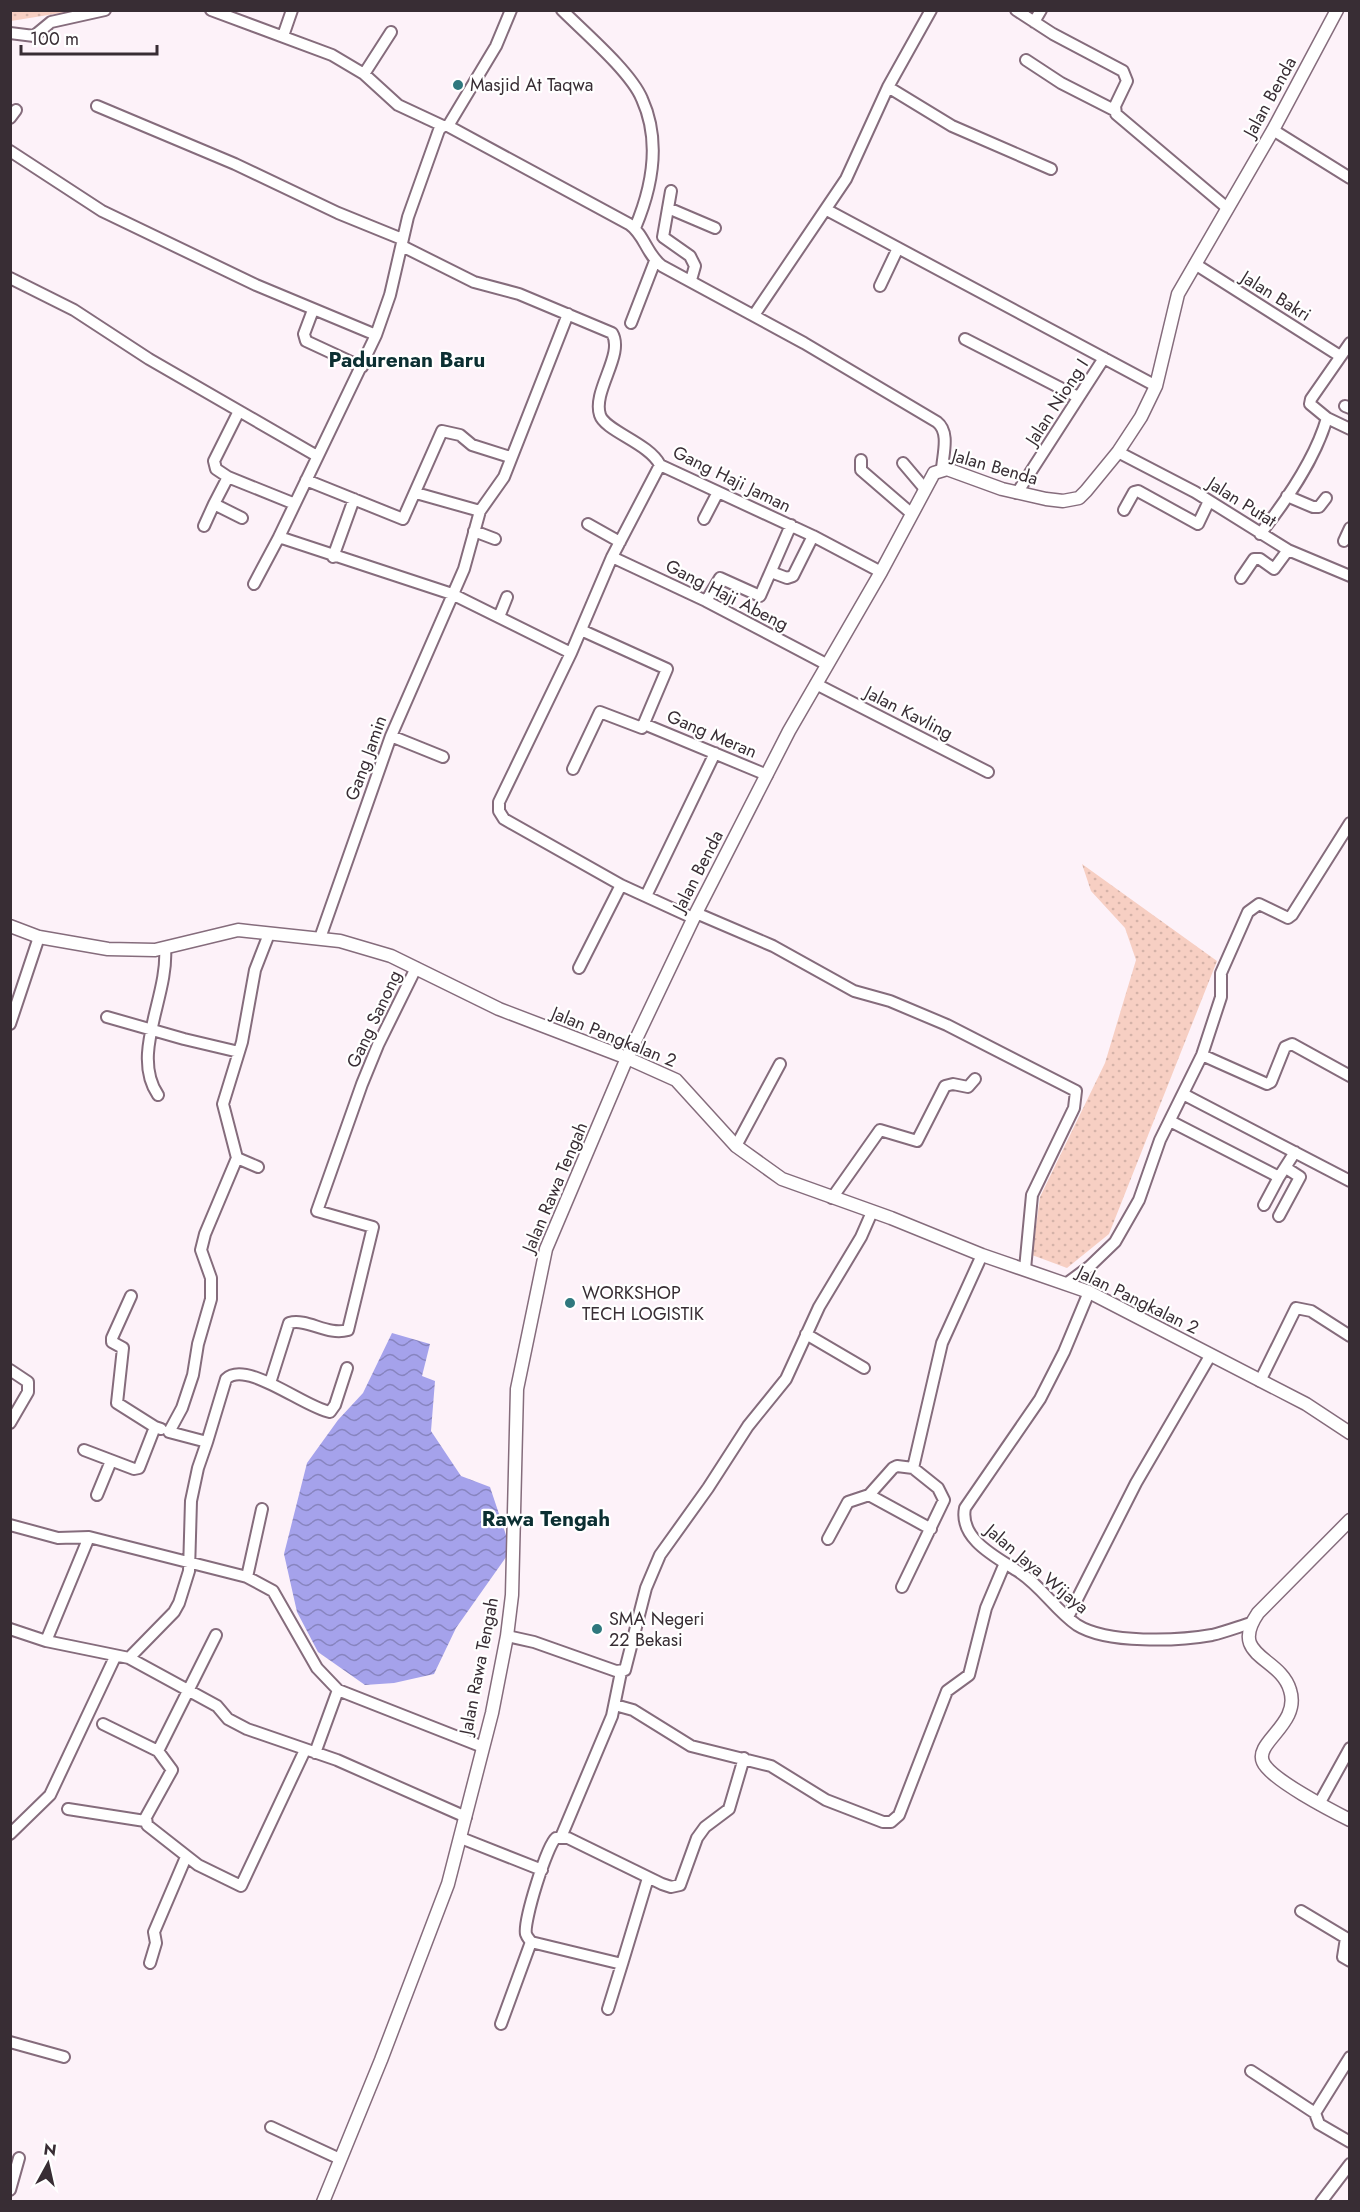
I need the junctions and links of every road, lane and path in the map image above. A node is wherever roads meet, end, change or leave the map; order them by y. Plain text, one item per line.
1 (105, 10) edge
2 (212, 10) edge
3 (292, 10) edge
4 (511, 10) edge
5 (562, 10) edge
6 (932, 10) edge
7 (1016, 10) edge
8 (1041, 10) edge
9 (1337, 11) edge
10 (1034, 22) junction
11 (391, 32) dead end
12 (10, 33) edge
13 (283, 36) junction
14 (1026, 60) dead end
15 (364, 74) junction
16 (888, 87) junction
17 (97, 106) dead end
18 (1114, 110) junction
19 (446, 126) junction
20 (1273, 130) junction
21 (10, 150) edge
22 (1051, 169) dead end
23 (1350, 178) edge
24 (671, 191) dead end
25 (1226, 207) junction
26 (668, 208) junction
27 (827, 210) junction
28 (635, 228) junction
29 (715, 228) dead end
30 (402, 242) junction
31 (898, 248) junction
32 (655, 261) junction
33 (1195, 264) junction
34 (10, 278) edge
35 (691, 280) junction
36 (880, 286) dead end
37 (313, 310) junction
38 (568, 314) junction
39 (754, 315) junction
40 (631, 323) dead end
41 (376, 335) junction
42 (965, 339) dead end
43 (1350, 343) edge
44 (1340, 356) junction
45 (1104, 358) junction
46 (362, 367) junction
47 (1156, 386) junction
48 (1078, 397) junction
49 (238, 411) junction
50 (1327, 418) junction
51 (1350, 429) edge
52 (1118, 452) junction
53 (317, 456) junction
54 (510, 457) junction
55 (861, 460) dead end
56 (903, 463) dead end
57 (660, 465) junction
58 (942, 469) junction
59 (228, 477) junction
60 (306, 480) junction
61 (926, 489) junction
62 (718, 492) junction
63 (416, 493) junction
64 (1017, 493) junction
65 (1287, 496) junction
66 (354, 498) junction
67 (1326, 498) dead end
68 (1209, 501) junction
69 (214, 504) junction
70 (295, 504) junction
71 (1124, 510) dead end
72 (480, 512) junction
73 (912, 514) junction
74 (242, 518) dead end
75 (704, 519) dead end
76 (588, 524) dead end
77 (791, 525) junction
78 (204, 526) dead end
79 (1350, 528) edge
80 (474, 531) junction
81 (1260, 534) junction
82 (813, 536) junction
83 (279, 537) junction
84 (495, 539) dead end
85 (1344, 540) dead end
86 (620, 542) junction
87 (1288, 550) junction
88 (333, 557) junction
89 (612, 557) junction
90 (771, 572) junction
91 (881, 572) junction
92 (1350, 576) edge
93 (1241, 578) dead end
94 (254, 584) dead end
95 (452, 594) junction
96 (507, 597) dead end
97 (706, 601) junction
98 (499, 617) junction
99 (581, 630) junction
100 (571, 653) junction
101 (826, 664) junction
102 (816, 684) junction
103 (644, 724) junction
104 (391, 736) junction
105 (715, 753) junction
106 (443, 757) dead end
107 (573, 769) dead end
108 (988, 772) dead end
109 (767, 775) junction
110 (1349, 824) edge
111 (621, 885) junction
112 (646, 896) junction
113 (695, 915) junction
114 (10, 926) edge
115 (269, 934) junction
116 (39, 937) junction
117 (320, 938) junction
118 (165, 948) junction
119 (417, 968) junction
120 (579, 968) dead end
121 (107, 1017) dead end
122 (10, 1024) edge
123 (151, 1030) junction
124 (239, 1052) junction
125 (1202, 1055) junction
126 (627, 1058) junction
127 (780, 1064) dead end
128 (1350, 1076) edge
129 (975, 1078) dead end
130 (1183, 1094) junction
131 (158, 1095) dead end
132 (1170, 1121) junction
133 (736, 1146) junction
134 (1295, 1152) junction
135 (237, 1158) junction
136 (258, 1167) dead end
137 (1283, 1173) junction
138 (1350, 1181) edge
139 (831, 1198) junction
140 (1264, 1204) dead end
141 (872, 1212) junction
142 (1279, 1216) dead end
143 (982, 1255) junction
144 (1025, 1269) junction
145 (1066, 1284) junction
146 (1089, 1292) junction
147 (131, 1296) dead end
148 (806, 1334) junction
149 (1350, 1336) edge
150 (1210, 1356) junction
151 (347, 1368) dead end
152 (864, 1368) dead end
153 (10, 1371) edge
154 (1260, 1381) junction
155 (270, 1383) junction
156 (10, 1423) edge
157 (155, 1427) junction
158 (170, 1432) junction
159 (1350, 1433) edge
160 (207, 1442) junction
161 (84, 1450) dead end
162 (111, 1461) junction
163 (913, 1468) junction
164 (98, 1495) dead end
165 (869, 1495) junction
166 (262, 1509) dead end
167 (1350, 1520) edge
168 (10, 1525) edge
169 (931, 1529) junction
170 (88, 1537) junction
171 (828, 1539) dead end
172 (189, 1563) junction
173 (1005, 1563) junction
174 (247, 1576) junction
175 (902, 1587) dead end
176 (1068, 1617) junction
177 (1251, 1623) junction
178 (10, 1629) edge
179 (216, 1635) dead end
180 (507, 1636) junction
181 (46, 1641) junction
182 (115, 1657) junction
183 (129, 1658) junction
184 (621, 1672) junction
185 (338, 1690) junction
186 (187, 1691) junction
187 (615, 1705) junction
188 (103, 1724) dead end
189 (483, 1747) junction
190 (1350, 1748) edge
191 (158, 1751) junction
192 (310, 1751) junction
193 (744, 1758) junction
194 (1319, 1804) junction
195 (68, 1809) dead end
196 (466, 1817) junction
197 (1350, 1820) edge
198 (145, 1821) junction
199 (10, 1834) edge
200 (561, 1837) junction
201 (460, 1838) junction
202 (186, 1857) junction
203 (542, 1870) junction
204 (648, 1878) junction
205 (1301, 1911) dead end
206 (531, 1942) junction
207 (1350, 1960) edge
208 (150, 1964) dead end
209 (622, 1964) junction
210 (608, 2008) dead end
211 (501, 2024) dead end
212 (10, 2042) edge
213 (64, 2057) dead end
214 (1350, 2057) edge
215 (1251, 2071) dead end
216 (1315, 2113) junction
217 (271, 2127) dead end
218 (1350, 2142) edge
219 (19, 2158) dead end
220 (340, 2159) junction
221 (1350, 2164) edge
222 (10, 2190) edge
223 (323, 2202) edge
224 (1321, 2202) edge

1 - 12 street
2 - 13 street
3 - 13 street
4 - 19 street
5 - 28 street
6 - 16 street
7 - 10 street
8 - 10 street
9 - 20 street, Jalan Benda
10 - 18 street
11 - 15 street
13 - 15 street
14 - 18 street
15 - 19 street
16 - 22 street
16 - 27 street
17 - 30 street, Gang Haji Jaman
18 - 25 street
19 - 28 street
19 - 30 street
20 - 23 street
20 - 25 street, Jalan Benda
21 - 37 street
24 - 26 street
25 - 33 street, Jalan Benda
26 - 29 street
26 - 35 street
27 - 31 street
27 - 39 street
28 - 32 street
30 - 38 street, Gang Haji Jaman
30 - 41 street
31 - 36 street
31 - 45 street
32 - 35 street
32 - 40 street
33 - 44 street, Jalan Bakri
33 - 47 street, Jalan Benda
34 - 49 street
35 - 39 street
37 - 41 street
37 - 46 street
38 - 54 street, Gang Jamin
38 - 57 street, Gang Haji Jaman
39 - 58 street
41 - 46 street
42 - 48 street
43 - 44 street
44 - 50 street
45 - 47 street
45 - 48 street, Jalan Niong I
46 - 53 street
47 - 52 street, Jalan Benda
48 - 64 street, Jalan Niong I
49 - 53 street
49 - 59 street
50 - 51 street
50 - 65 street
52 - 64 street, Jalan Benda
52 - 68 street, Jalan Putat
53 - 60 street
54 - 63 street
54 - 72 street, Gang Jamin
55 - 73 street
56 - 61 street
57 - 62 street, Gang Haji Jaman
57 - 86 street
58 - 61 street, Jalan Benda
58 - 64 street, Jalan Benda
59 - 69 street
59 - 70 street
60 - 66 street
60 - 70 street
61 - 73 street, Jalan Benda
62 - 75 street
62 - 77 street, Gang Haji Jaman
63 - 66 street
63 - 72 street
65 - 67 street
65 - 81 street
66 - 88 street
68 - 71 street
68 - 81 street, Jalan Putat
69 - 74 street
69 - 78 street
70 - 83 street
72 - 80 street, Gang Jamin
73 - 91 street, Jalan Benda
76 - 86 street
77 - 82 street, Gang Haji Jaman
77 - 90 street
79 - 85 street
80 - 84 street
80 - 95 street, Gang Jamin
81 - 87 street, Jalan Putat
82 - 90 street
82 - 91 street, Gang Haji Jaman
83 - 88 street
83 - 94 street
86 - 89 street
87 - 92 street, Jalan Putat
87 - 93 street
88 - 95 street
89 - 97 street, Gang Haji Abeng
89 - 99 street
90 - 97 street
91 - 101 street, Jalan Benda
95 - 98 street
95 - 104 street, Gang Jamin
96 - 98 street
97 - 101 street, Gang Haji Abeng
98 - 100 street
99 - 100 street
99 - 103 street
100 - 111 street
101 - 102 street, Jalan Benda
102 - 108 street, Jalan Kavling
102 - 109 street, Jalan Benda
103 - 105 street, Gang Meran
103 - 107 street, Gang Meran
104 - 106 street
104 - 117 street, Gang Jamin
105 - 109 street, Gang Meran
105 - 112 street
109 - 113 street, Jalan Benda
110 - 125 street
111 - 112 street
111 - 120 street
112 - 113 street
113 - 126 street, Jalan Benda
113 - 144 street
114 - 116 street, Jalan Pangkalan 2
115 - 117 street, Jalan Pangkalan 2
115 - 118 street, Jalan Pangkalan 2
115 - 124 street
116 - 118 street, Jalan Pangkalan 2
116 - 122 street
117 - 119 street, Jalan Pangkalan 2
118 - 123 street
119 - 126 street, Jalan Pangkalan 2
119 - 155 street, Gang Sanong
121 - 123 street
123 - 124 street
123 - 131 street
124 - 135 street
125 - 128 street
125 - 130 street
126 - 133 street, Jalan Pangkalan 2
126 - 180 street, Jalan Rawa Tengah
127 - 133 street
129 - 139 street
130 - 132 street
130 - 134 street
132 - 137 street
132 - 145 street
133 - 139 street, Jalan Pangkalan 2
134 - 137 street
134 - 138 street
135 - 136 street
135 - 158 street
137 - 140 street
137 - 142 street
139 - 141 street, Jalan Pangkalan 2
141 - 143 street, Jalan Pangkalan 2
141 - 148 street
143 - 144 street, Jalan Pangkalan 2
143 - 163 street
144 - 145 street, Jalan Pangkalan 2
145 - 146 street, Jalan Pangkalan 2
146 - 150 street, Jalan Pangkalan 2
146 - 173 street, Jalan Jaya Wijaya
147 - 157 street
148 - 152 street
148 - 184 street
149 - 154 street
150 - 154 street, Jalan Pangkalan 2
150 - 176 street
151 - 155 street
153 - 156 street
154 - 159 street, Jalan Pangkalan 2
155 - 160 street
157 - 158 street
157 - 162 street
158 - 160 street
160 - 172 street
161 - 162 street
162 - 164 street
163 - 165 street
163 - 169 street
165 - 169 street
165 - 171 street
166 - 174 street
167 - 177 street
168 - 170 street
169 - 175 street
170 - 172 street
170 - 181 street
172 - 174 street
172 - 183 street
173 - 176 street, Jalan Jaya Wijaya
173 - 193 street
174 - 185 street
176 - 177 street, Jalan Jaya Wijaya
177 - 194 street
178 - 181 street
179 - 186 street
180 - 184 street
180 - 189 street, Jalan Rawa Tengah
181 - 182 street
182 - 183 street
182 - 199 street
183 - 186 street
184 - 187 street
185 - 189 street
185 - 192 street
186 - 191 street
186 - 192 street
187 - 193 street
187 - 200 street
188 - 191 street
189 - 196 street, Jalan Rawa Tengah
190 - 194 street
191 - 198 street
192 - 196 street
192 - 202 street
193 - 204 street
194 - 197 street
195 - 198 street
196 - 201 street, Jalan Rawa Tengah
198 - 202 street
200 - 203 street
200 - 204 street
201 - 203 street
201 - 220 street, Jalan Rawa Tengah
202 - 208 street
203 - 206 street
204 - 209 street
205 - 207 street
206 - 209 street
206 - 211 street
209 - 210 street
212 - 213 street
214 - 216 street
215 - 216 street
216 - 218 street
217 - 220 street
219 - 222 street
220 - 223 street, Jalan Rawa Tengah
221 - 224 street

